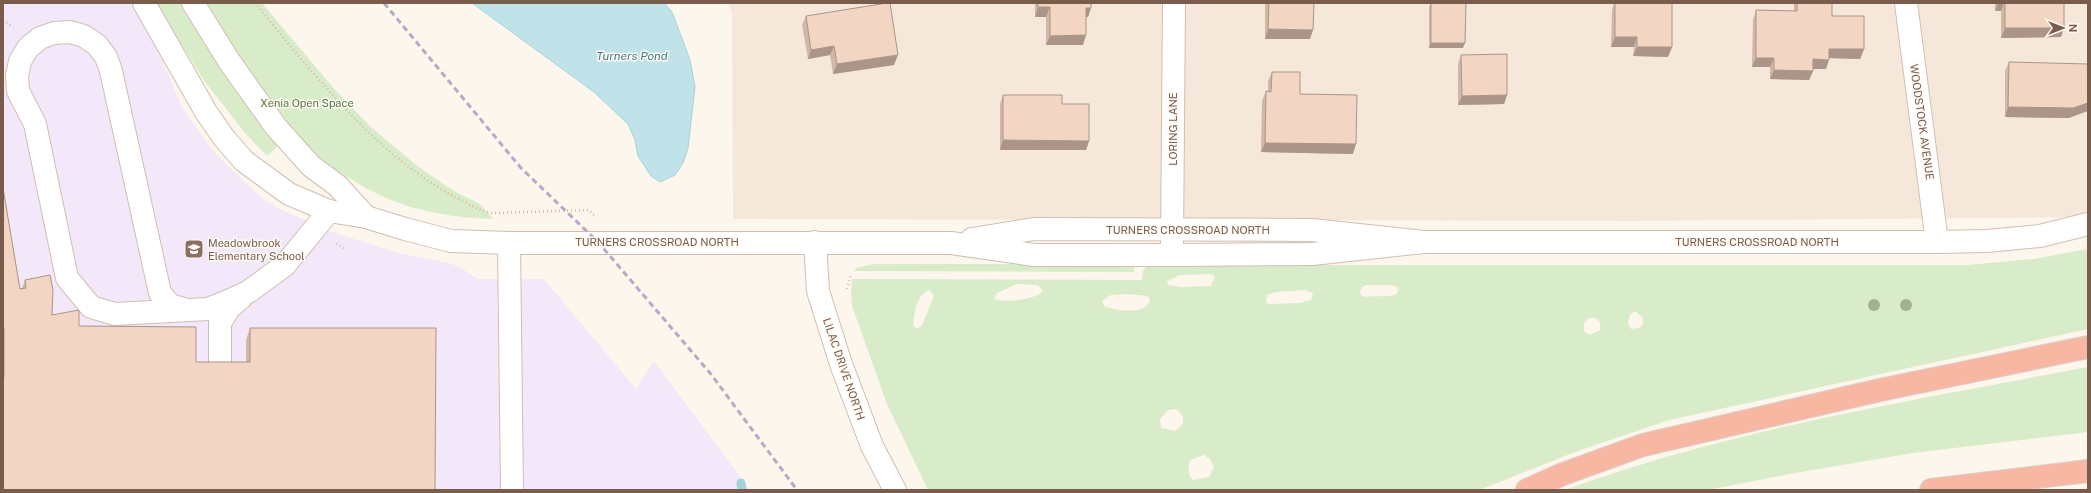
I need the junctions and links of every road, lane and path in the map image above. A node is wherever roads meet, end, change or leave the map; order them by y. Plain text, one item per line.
1 (144, 3) edge
2 (193, 3) edge
3 (255, 3) edge
4 (1174, 3) edge
5 (1906, 3) edge
6 (589, 210) dead end
7 (329, 211) junction
8 (366, 217) junction
9 (2088, 224) edge
10 (1173, 230) junction
11 (815, 242) junction
12 (1424, 242) junction
13 (1937, 242) junction
14 (509, 243) junction
15 (951, 243) junction
16 (1172, 255) junction
17 (160, 293) junction
18 (141, 313) junction
19 (205, 314) junction
20 (2088, 347) edge
21 (220, 375) edge
22 (2088, 471) edge
23 (512, 490) edge
24 (895, 490) edge
25 (1527, 490) edge
26 (1930, 490) edge

1 - 7 street, TURNERS CROSSROAD NORTH
2 - 8 street, TURNERS CROSSROAD NORTH
3 - 6 path
4 - 10 street, LORING LANE
5 - 13 street, WOODSTOCK AVENUE
7 - 8 street, TURNERS CROSSROAD NORTH
7 - 19 street
8 - 14 street, TURNERS CROSSROAD NORTH
9 - 13 street, TURNERS CROSSROAD NORTH
10 - 12 street, TURNERS CROSSROAD NORTH
10 - 15 street, TURNERS CROSSROAD NORTH
10 - 16 street, LORING LANE
11 - 14 street, TURNERS CROSSROAD NORTH
11 - 15 street, TURNERS CROSSROAD NORTH
11 - 24 street, LILAC DRIVE NORTH
12 - 13 street, TURNERS CROSSROAD NORTH
12 - 16 street, TURNERS CROSSROAD NORTH
14 - 23 street
15 - 16 street, TURNERS CROSSROAD NORTH
17 - 18 street
17 - 18 street
17 - 19 street
18 - 19 street
19 - 21 street
20 - 25 highway
22 - 26 highway

